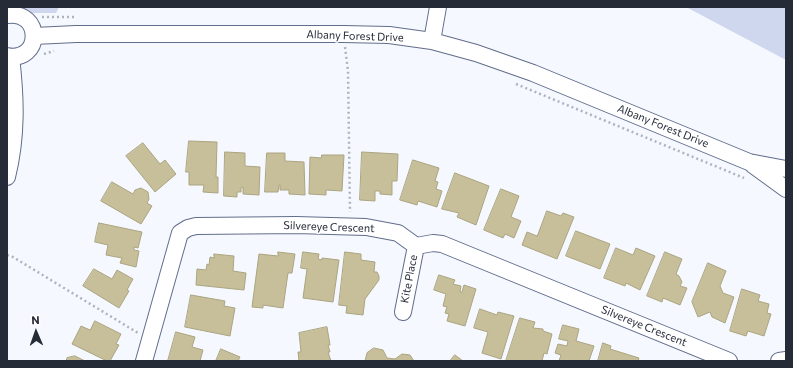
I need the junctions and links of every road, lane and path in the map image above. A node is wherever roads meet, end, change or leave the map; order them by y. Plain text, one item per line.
1 (438, 7) edge
2 (37, 13) dead end
3 (7, 15) edge
4 (75, 17) dead end
5 (343, 34) junction
6 (34, 36) junction
7 (432, 41) junction
8 (56, 50) dead end
9 (337, 50) dead end
10 (345, 50) junction
11 (353, 50) dead end
12 (41, 55) dead end
13 (9, 56) edge
14 (511, 83) dead end
15 (749, 162) junction
16 (786, 169) edge
17 (7, 177) edge
18 (747, 179) dead end
19 (786, 189) edge
20 (349, 226) junction
21 (416, 246) junction
22 (7, 255) edge
23 (403, 312) dead end
24 (151, 338) junction
25 (786, 360) edge
26 (144, 361) edge
27 (730, 361) edge
28 (779, 361) edge

1 - 7 street
2 - 4 path
3 - 6 street
5 - 6 street, Albany Forest Drive
5 - 7 street, Albany Forest Drive
5 - 10 path
6 - 13 street
7 - 15 street, Albany Forest Drive
8 - 12 path
9 - 10 path
10 - 11 path
10 - 20 path
13 - 17 street
14 - 18 path
15 - 16 street, Albany Forest Drive
15 - 19 street, Albany Forest Drive
20 - 21 street, Silvereye Crescent
20 - 24 street, Silvereye Crescent
21 - 23 street, Kite Place
21 - 27 street, Silvereye Crescent
22 - 24 path
24 - 26 street, Silvereye Crescent
25 - 28 street

